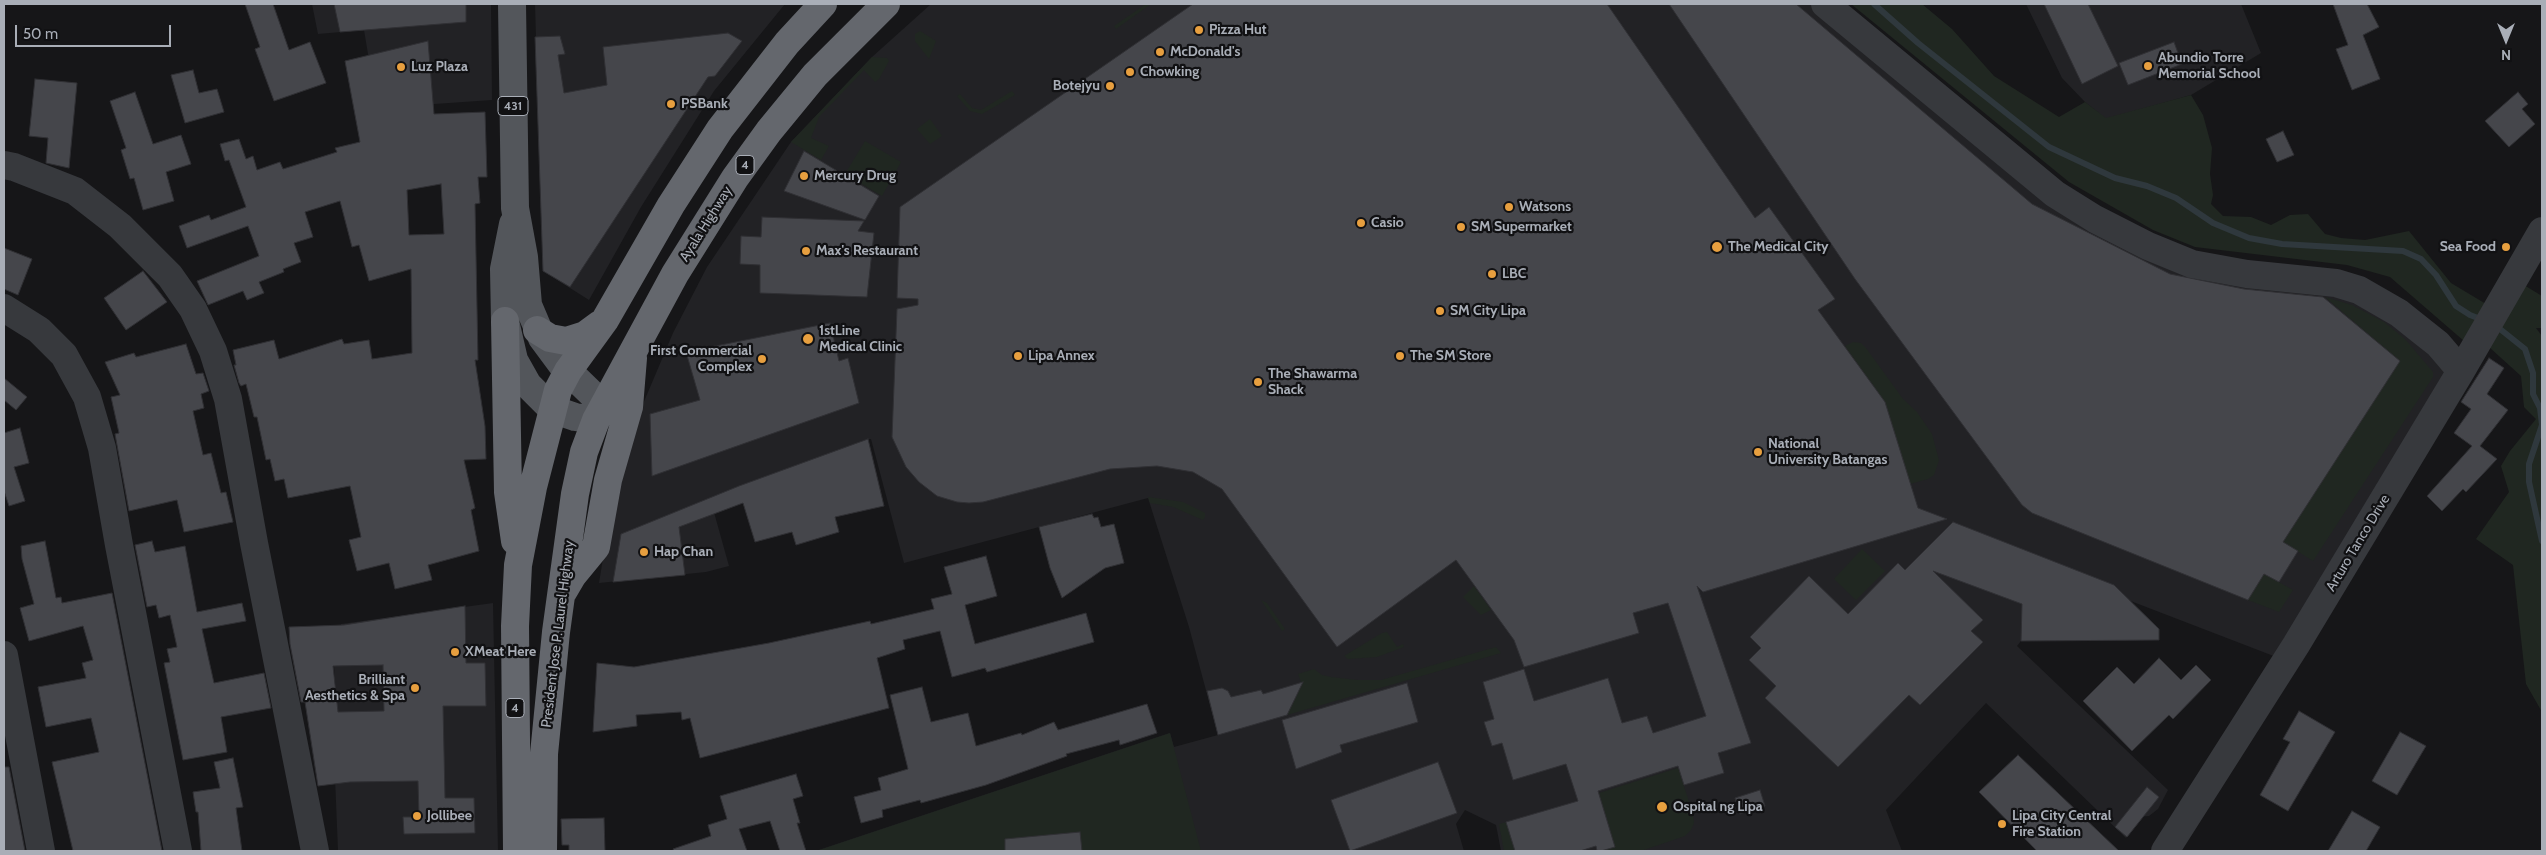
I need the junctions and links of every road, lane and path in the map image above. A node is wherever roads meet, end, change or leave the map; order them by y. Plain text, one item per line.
1 (512, 4) edge
2 (823, 4) edge
3 (886, 4) edge
4 (1825, 4) edge
5 (4, 165) edge
6 (515, 208) junction
7 (2542, 230) edge
8 (4, 308) edge
9 (605, 320) junction
10 (505, 321) junction
11 (537, 330) junction
12 (636, 350) junction
13 (568, 371) junction
14 (2461, 371) junction
15 (552, 409) junction
16 (598, 418) junction
17 (528, 512) junction
18 (572, 518) junction
19 (518, 565) junction
20 (561, 596) junction
21 (4, 655) edge
22 (41, 851) edge
23 (178, 851) edge
24 (316, 851) edge
25 (517, 851) edge
26 (542, 851) edge
27 (2165, 851) edge

1 - 6 main road, 431
2 - 9 highway, 4
3 - 12 highway, Ayala Highway / 4
4 - 14 street
5 - 24 street
6 - 10 main road, 431
6 - 11 main road, 431
7 - 14 street, Arturo Tanco Drive
8 - 23 street
9 - 11 highway
9 - 13 highway, 4
10 - 15 main road, 431
10 - 19 highway
11 - 13 main road, 431
12 - 16 highway, Ayala Highway / 4
12 - 20 highway
13 - 15 highway, 4
13 - 16 main road, 431
14 - 27 street, Arturo Tanco Drive
15 - 16 main road, 431
15 - 17 highway, 4
16 - 18 highway, President Jose P. Laurel Highway / 4
17 - 18 highway
17 - 19 highway, 4
18 - 20 highway, President Jose P. Laurel Highway / 4
19 - 25 highway, 4
20 - 26 highway, President Jose P. Laurel Highway / 4
21 - 22 street

